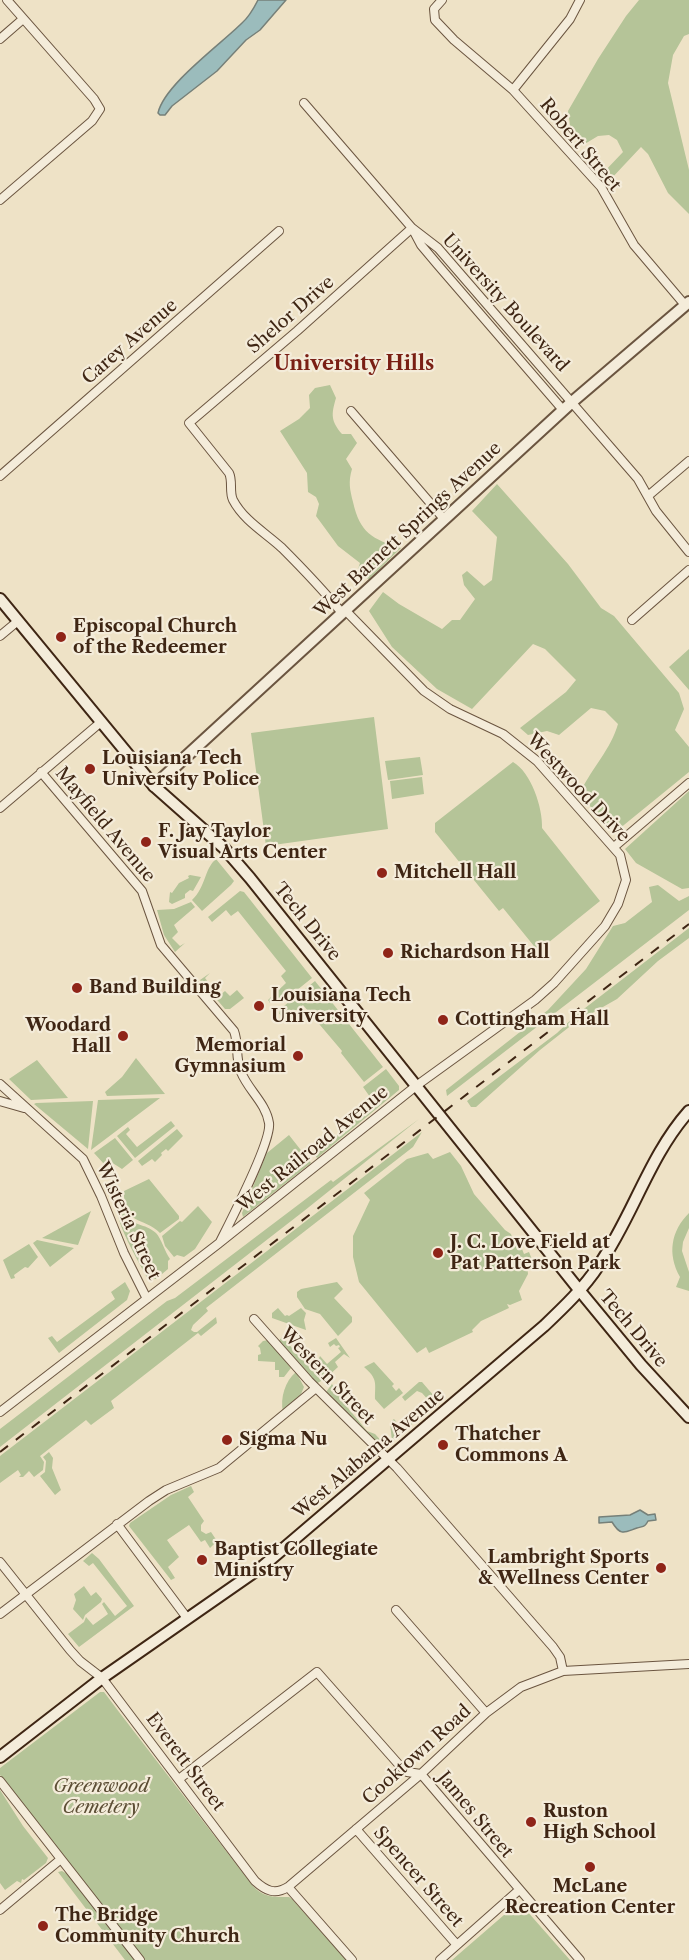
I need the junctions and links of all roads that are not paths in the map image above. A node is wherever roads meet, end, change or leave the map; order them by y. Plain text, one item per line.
1 (6, 0) edge
2 (442, 0) edge
3 (580, 0) edge
4 (23, 19) junction
5 (0, 39) edge
6 (513, 90) junction
7 (304, 103) dead end
8 (0, 200) edge
9 (412, 228) junction
10 (279, 231) dead end
11 (687, 304) edge
12 (572, 402) junction
13 (563, 410) junction
14 (351, 411) dead end
15 (189, 423) joint
16 (689, 461) edge
17 (0, 476) edge
18 (648, 496) junction
19 (444, 519) junction
20 (689, 552) edge
21 (689, 570) edge
22 (0, 599) edge
23 (344, 611) junction
24 (632, 620) dead end
25 (18, 621) junction
26 (0, 636) edge
27 (101, 722) junction
28 (41, 772) junction
29 (689, 783) edge
30 (154, 786) junction
31 (0, 808) edge
32 (614, 847) junction
33 (624, 891) joint
34 (0, 1084) edge
35 (416, 1086) junction
36 (0, 1101) edge
37 (26, 1108) junction
38 (689, 1111) edge
39 (218, 1244) junction
40 (580, 1291) junction
41 (147, 1299) junction
42 (254, 1319) dead end
43 (316, 1388) junction
44 (0, 1412) edge
45 (689, 1417) edge
46 (389, 1460) junction
47 (117, 1524) junction
48 (0, 1562) edge
49 (25, 1594) junction
50 (396, 1610) dead end
51 (0, 1614) edge
52 (188, 1618) junction
53 (689, 1664) edge
54 (563, 1671) junction
55 (102, 1678) junction
56 (486, 1713) junction
57 (0, 1757) edge
58 (421, 1774) junction
59 (179, 1779) junction
60 (0, 1780) edge
61 (356, 1829) junction
62 (61, 1859) junction
63 (288, 1887) junction
64 (519, 1890) junction
65 (0, 1910) edge
66 (457, 1945) junction
67 (140, 1960) edge
68 (352, 1960) edge
69 (440, 1960) edge
70 (580, 1960) edge

1 - 4 street
2 - 6 street, Robert Street
3 - 6 street
4 - 5 street
4 - 8 street
6 - 11 street, Robert Street
7 - 9 street, University Boulevard
9 - 12 street, University Boulevard
9 - 13 street, University Boulevard
9 - 15 street, Shelor Drive
10 - 17 street, Carey Avenue
11 - 12 main road, West Barnett Springs Avenue
12 - 13 main road, West Barnett Springs Avenue
12 - 18 street, University Boulevard
13 - 19 main road, West Barnett Springs Avenue
14 - 19 street
15 - 23 street, Westwood Drive
16 - 18 street
18 - 20 street, University Boulevard
19 - 23 main road, West Barnett Springs Avenue
21 - 24 street
22 - 25 main road, Tech Drive
23 - 30 main road, West Barnett Springs Avenue
23 - 32 street, Westwood Drive
25 - 26 street
25 - 27 main road, Tech Drive
27 - 28 street
27 - 30 main road, Tech Drive
28 - 31 street
28 - 39 street, Mayfield Avenue
29 - 32 street
30 - 35 main road, Tech Drive
32 - 33 street, Westwood Drive
33 - 35 street, West Railroad Avenue
34 - 37 street, Wisteria Street
35 - 39 street, West Railroad Avenue
35 - 40 main road, Tech Drive
36 - 37 street
37 - 41 street, Wisteria Street
38 - 40 main road, West Alabama Avenue
39 - 41 street, West Railroad Avenue
40 - 45 main road, Tech Drive
40 - 46 main road, West Alabama Avenue
41 - 44 street, West Railroad Avenue
42 - 43 street, Western Street
43 - 46 street, Western Street
43 - 47 street
46 - 52 main road, West Alabama Avenue
46 - 54 street, Western Street
47 - 49 street
47 - 52 street
48 - 49 street, Everett Street
49 - 51 street
49 - 55 street, Everett Street
50 - 56 street
52 - 55 main road, West Alabama Avenue
53 - 54 street, Cooktown Road
54 - 56 street, Cooktown Road
55 - 57 main road, West Alabama Avenue
55 - 59 street, Everett Street
56 - 58 street, Cooktown Road
58 - 59 street, James Street
58 - 61 street, Cooktown Road
58 - 64 street, James Street
59 - 63 street, Everett Street
60 - 62 street
61 - 63 street, Cooktown Road
61 - 66 street, Spencer Street
62 - 65 street
62 - 67 street
63 - 68 street
64 - 66 street
64 - 70 street, James Street
66 - 69 street

